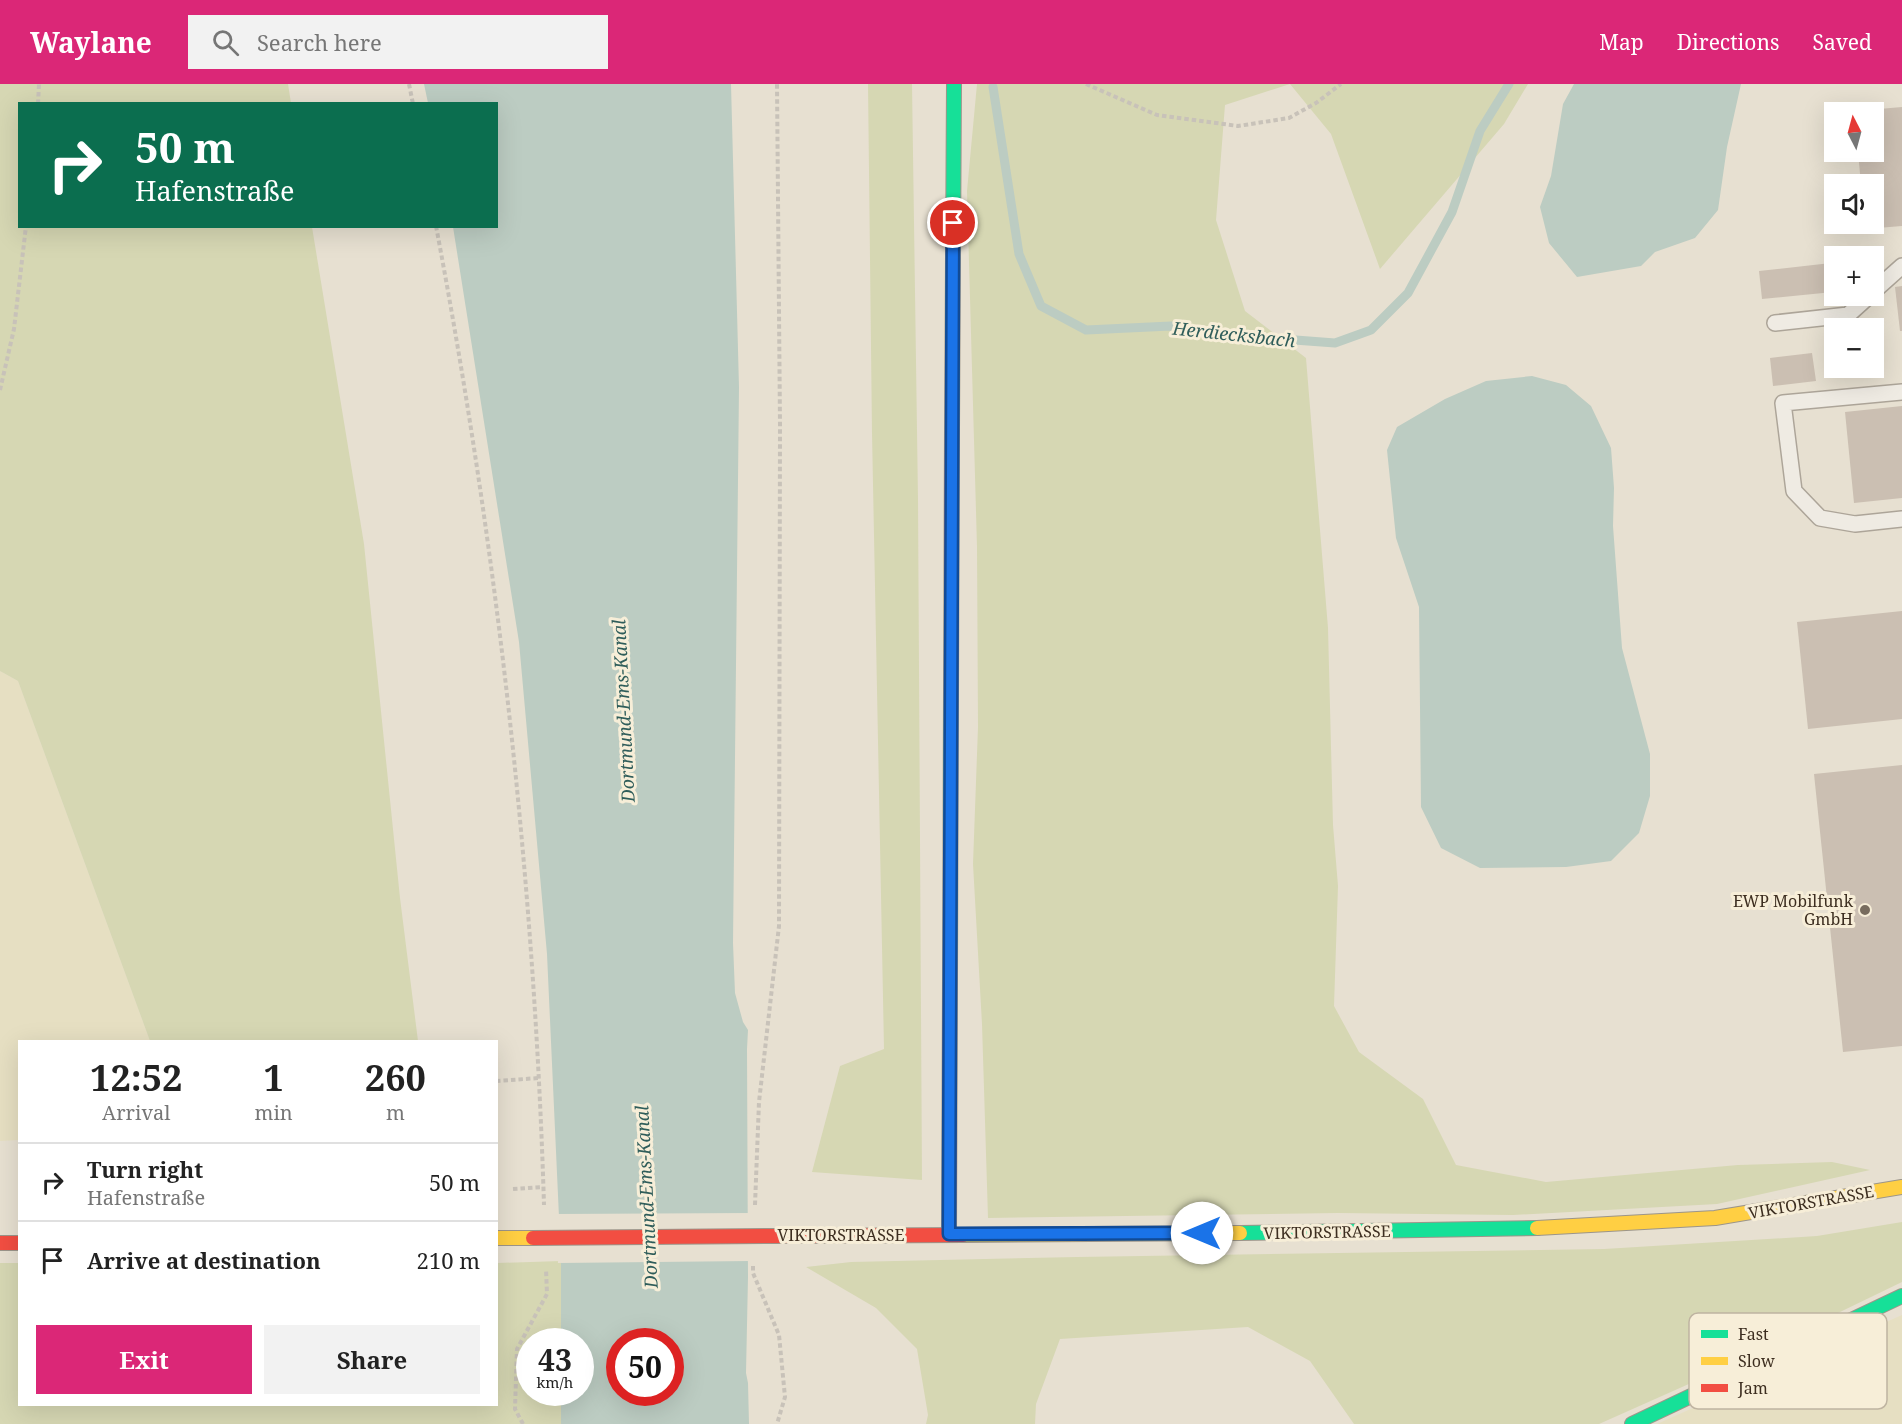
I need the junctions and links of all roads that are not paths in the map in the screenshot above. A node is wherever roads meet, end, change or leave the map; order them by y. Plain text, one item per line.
1 (954, 84) edge
2 (1902, 266) edge
3 (1884, 282) edge
4 (1858, 306) edge
5 (1775, 323) dead end
6 (1902, 392) edge
7 (1902, 519) edge
8 (1902, 1187) edge
9 (949, 1234) junction
10 (498, 1238) edge
11 (0, 1243) edge
12 (18, 1243) edge
13 (1902, 1296) edge
14 (1866, 1313) edge
15 (1689, 1397) edge
16 (1632, 1424) edge

1 - 9 street
2 - 3 lane
4 - 5 lane
6 - 7 lane
8 - 9 street, VIKTORSTRASSE
9 - 10 street, VIKTORSTRASSE, bridge
11 - 12 street
13 - 14 street
15 - 16 street

